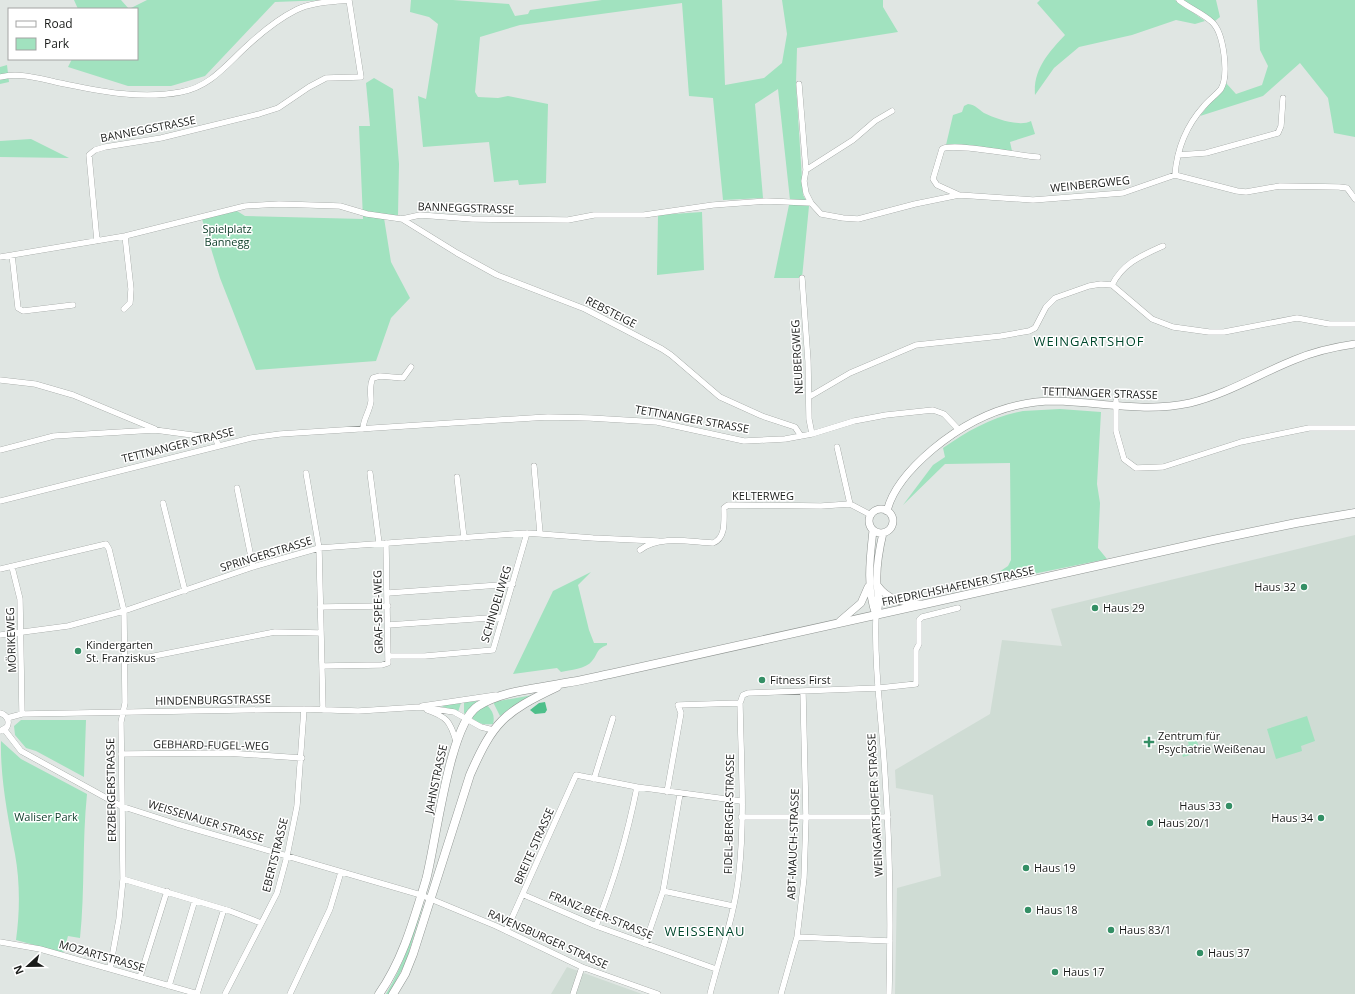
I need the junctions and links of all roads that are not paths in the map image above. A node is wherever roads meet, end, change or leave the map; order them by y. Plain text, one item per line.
1 (1179, 0) edge
2 (0, 77) edge
3 (799, 84) dead end
4 (1283, 98) dead end
5 (892, 111) dead end
6 (1178, 155) junction
7 (1038, 157) dead end
8 (806, 170) junction
9 (1176, 175) junction
10 (959, 196) junction
11 (1355, 200) edge
12 (811, 203) junction
13 (402, 219) junction
14 (125, 236) junction
15 (97, 241) junction
16 (1163, 246) dead end
17 (12, 255) junction
18 (0, 257) edge
19 (802, 278) dead end
20 (1112, 285) junction
21 (73, 305) dead end
22 (124, 309) dead end
23 (1355, 324) edge
24 (1355, 344) edge
25 (411, 367) dead end
26 (0, 380) edge
27 (810, 398) junction
28 (1116, 403) junction
29 (1355, 428) edge
30 (364, 429) junction
31 (155, 430) junction
32 (959, 430) junction
33 (812, 434) junction
34 (801, 436) junction
35 (219, 446) junction
36 (837, 447) dead end
37 (0, 450) edge
38 (534, 466) dead end
39 (306, 472) dead end
40 (370, 473) dead end
41 (457, 477) dead end
42 (237, 488) dead end
43 (0, 501) edge
44 (163, 502) dead end
45 (850, 504) junction
46 (886, 511) junction
47 (1355, 513) edge
48 (871, 515) junction
49 (873, 530) junction
50 (527, 533) junction
51 (540, 533) junction
52 (883, 533) junction
53 (464, 538) junction
54 (593, 538) joint
55 (658, 541) junction
56 (380, 543) junction
57 (386, 543) junction
58 (319, 548) junction
59 (640, 550) dead end
60 (12, 567) junction
61 (253, 568) junction
62 (0, 569) edge
63 (869, 583) junction
64 (513, 584) junction
65 (877, 584) junction
66 (185, 591) junction
67 (388, 593) junction
68 (923, 604) junction
69 (388, 606) junction
70 (320, 607) junction
71 (958, 608) dead end
72 (124, 611) junction
73 (876, 615) junction
74 (503, 617) junction
75 (840, 621) junction
76 (388, 625) junction
77 (22, 632) junction
78 (321, 633) junction
79 (0, 635) edge
80 (389, 656) junction
81 (124, 662) junction
82 (322, 666) junction
83 (566, 683) junction
84 (879, 688) junction
85 (803, 692) junction
86 (509, 693) junction
87 (740, 703) junction
88 (420, 707) junction
89 (304, 709) junction
90 (323, 710) junction
91 (123, 712) junction
92 (0, 713) edge
93 (22, 714) junction
94 (7, 718) junction
95 (613, 718) dead end
96 (466, 719) junction
97 (2, 730) edge
98 (493, 730) junction
99 (456, 741) junction
100 (120, 754) junction
101 (302, 758) junction
102 (594, 779) junction
103 (637, 787) junction
104 (667, 792) junction
105 (680, 794) junction
106 (741, 800) junction
107 (121, 806) junction
108 (741, 817) junction
109 (888, 817) junction
110 (806, 818) junction
111 (287, 856) junction
112 (341, 872) junction
113 (123, 879) junction
114 (167, 891) junction
115 (663, 891) junction
116 (421, 895) junction
117 (524, 895) junction
118 (431, 899) junction
119 (195, 900) junction
120 (733, 906) junction
121 (224, 909) junction
122 (261, 923) junction
123 (596, 926) junction
124 (506, 931) junction
125 (797, 937) junction
126 (890, 941) junction
127 (0, 942) edge
128 (645, 944) junction
129 (582, 967) junction
130 (110, 968) junction
131 (716, 969) junction
132 (140, 977) junction
133 (169, 986) junction
134 (198, 994) edge
135 (225, 994) edge
136 (290, 994) edge
137 (379, 994) edge
138 (393, 994) edge
139 (573, 994) edge
140 (658, 994) edge
141 (710, 994) edge
142 (782, 994) edge
143 (889, 994) edge

1 - 6 street
2 - 15 street, BANNEGGSTRASSE
3 - 8 street
4 - 6 street
5 - 8 street
6 - 9 street
7 - 10 street, WEINBERGWEG
8 - 12 street
9 - 10 street, WEINBERGWEG
9 - 11 street
10 - 12 street, WEINBERGWEG
12 - 13 street, BANNEGGSTRASSE
13 - 14 street, BANNEGGSTRASSE
13 - 34 street, REBSTEIGE
14 - 15 street, BANNEGGSTRASSE
14 - 22 street
15 - 17 street, BANNEGGSTRASSE
16 - 20 street
17 - 18 street, BANNEGGSTRASSE
17 - 21 street
19 - 27 street, NEUBERGWEG
20 - 23 street
20 - 27 street
24 - 28 street, TETTNANGER STRASSE
25 - 30 street
26 - 31 street
27 - 33 street, NEUBERGWEG
28 - 29 street
28 - 32 street, TETTNANGER STRASSE
30 - 34 street, TETTNANGER STRASSE
30 - 35 street, TETTNANGER STRASSE
31 - 35 street
31 - 37 street
32 - 33 street, TETTNANGER STRASSE
32 - 46 street, TETTNANGER STRASSE
33 - 34 street, TETTNANGER STRASSE
35 - 43 street, TETTNANGER STRASSE
36 - 45 street
38 - 51 street
39 - 58 street
40 - 56 street
41 - 53 street
42 - 61 street
44 - 66 street
45 - 48 street
45 - 55 street, KELTERWEG
46 - 48 street
46 - 52 street
47 - 68 main road, FRIEDRICHSHAFENER STRASSE
48 - 49 street
49 - 52 street
49 - 63 street
50 - 51 street, SPRINGERSTRASSE
50 - 53 street, SPRINGERSTRASSE
50 - 64 street, SCHINDELIWEG
51 - 54 street, SPRINGERSTRASSE
52 - 65 street
53 - 57 street, SPRINGERSTRASSE
54 - 55 street, KELTERWEG
55 - 59 street, KELTERWEG
56 - 57 street, SPRINGERSTRASSE
56 - 58 street, SPRINGERSTRASSE
57 - 67 street, GRAF-SPEE-WEG
58 - 61 street, SPRINGERSTRASSE
58 - 70 street
60 - 62 street
60 - 72 street, ERZBERGERSTRASSE
60 - 77 street, MÖRIKEWEG
61 - 66 street, SPRINGERSTRASSE
63 - 73 street
63 - 75 street
64 - 67 street
64 - 74 street, SCHINDELIWEG
65 - 68 street
65 - 73 street
66 - 72 street, SPRINGERSTRASSE
67 - 69 street, GRAF-SPEE-WEG
68 - 73 main road, FRIEDRICHSHAFENER STRASSE
69 - 70 street
69 - 76 street, GRAF-SPEE-WEG
70 - 78 street
71 - 84 street
72 - 77 street, SPRINGERSTRASSE
72 - 81 street, ERZBERGERSTRASSE
73 - 75 main road, FRIEDRICHSHAFENER STRASSE
73 - 84 street, WEINGARTSHOFER STRASSE
74 - 76 street
74 - 80 street, SCHINDELIWEG
75 - 83 main road, FRIEDRICHSHAFENER STRASSE
76 - 80 street, GRAF-SPEE-WEG
77 - 79 street, SPRINGERSTRASSE
77 - 93 street, MÖRIKEWEG
78 - 81 street
78 - 82 street
80 - 82 street, GRAF-SPEE-WEG
81 - 91 street, ERZBERGERSTRASSE
82 - 90 street
83 - 86 main road, FRIEDRICHSHAFENER STRASSE
83 - 98 main road, FRIEDRICHSHAFENER STRASSE
84 - 85 street
84 - 109 street, WEINGARTSHOFER STRASSE
85 - 87 street
85 - 110 street, ABT-MAUCH-STRASSE
86 - 88 street, HINDENBURGSTRASSE
86 - 96 main road, JAHNSTRASSE
87 - 104 street
87 - 106 street, FIDEL-BERGER-STRASSE
88 - 90 street, HINDENBURGSTRASSE
88 - 96 street, HINDENBURGSTRASSE
88 - 99 street, HINDENBURGSTRASSE
89 - 90 street, HINDENBURGSTRASSE
89 - 91 street, HINDENBURGSTRASSE
89 - 101 street, EBERTSTRASSE
91 - 93 street, HINDENBURGSTRASSE
91 - 100 street, ERZBERGERSTRASSE
92 - 94 street
93 - 94 street, HINDENBURGSTRASSE
94 - 97 street
95 - 102 street
96 - 98 street, HINDENBURGSTRASSE
96 - 99 main road, JAHNSTRASSE
97 - 107 street, WEISSENAUER STRASSE
98 - 118 main road
99 - 116 main road, JAHNSTRASSE
100 - 101 street, GEBHARD-FUGEL-WEG
100 - 107 street, ERZBERGERSTRASSE
101 - 111 street, EBERTSTRASSE
102 - 103 street
102 - 117 street, BREITE STRASSE
103 - 104 street
103 - 123 street
104 - 105 street
105 - 106 street
105 - 115 street
106 - 108 street, FIDEL-BERGER-STRASSE
107 - 111 street, WEISSENAUER STRASSE
107 - 113 street, ERZBERGERSTRASSE
108 - 110 street
108 - 120 street, FIDEL-BERGER-STRASSE
109 - 110 street
109 - 126 street, WEINGARTSHOFER STRASSE
110 - 125 street, ABT-MAUCH-STRASSE
111 - 112 street, WEISSENAUER STRASSE
111 - 122 street, EBERTSTRASSE
112 - 116 street, WEISSENAUER STRASSE
112 - 136 street
113 - 114 street
113 - 130 street, ERZBERGERSTRASSE
114 - 119 street
114 - 132 street
115 - 120 street
115 - 128 street
116 - 118 street
116 - 137 main road, JAHNSTRASSE
117 - 123 street, FRANZ-BEER-STRASSE
117 - 124 street, BREITE STRASSE
118 - 124 street, RAVENSBURGER STRASSE
118 - 138 main road
119 - 121 street
119 - 133 street
120 - 131 street, FIDEL-BERGER-STRASSE
121 - 122 street
121 - 134 street
122 - 135 street, EBERTSTRASSE
123 - 128 street, FRANZ-BEER-STRASSE
124 - 129 street, RAVENSBURGER STRASSE
125 - 126 street
125 - 142 street, ABT-MAUCH-STRASSE
126 - 143 street, WEINGARTSHOFER STRASSE
127 - 130 street, MOZARTSTRASSE
128 - 131 street, FRANZ-BEER-STRASSE
129 - 139 street
129 - 140 street, RAVENSBURGER STRASSE
130 - 132 street, MOZARTSTRASSE
131 - 141 street, FIDEL-BERGER-STRASSE
132 - 133 street, MOZARTSTRASSE
133 - 134 street, MOZARTSTRASSE

